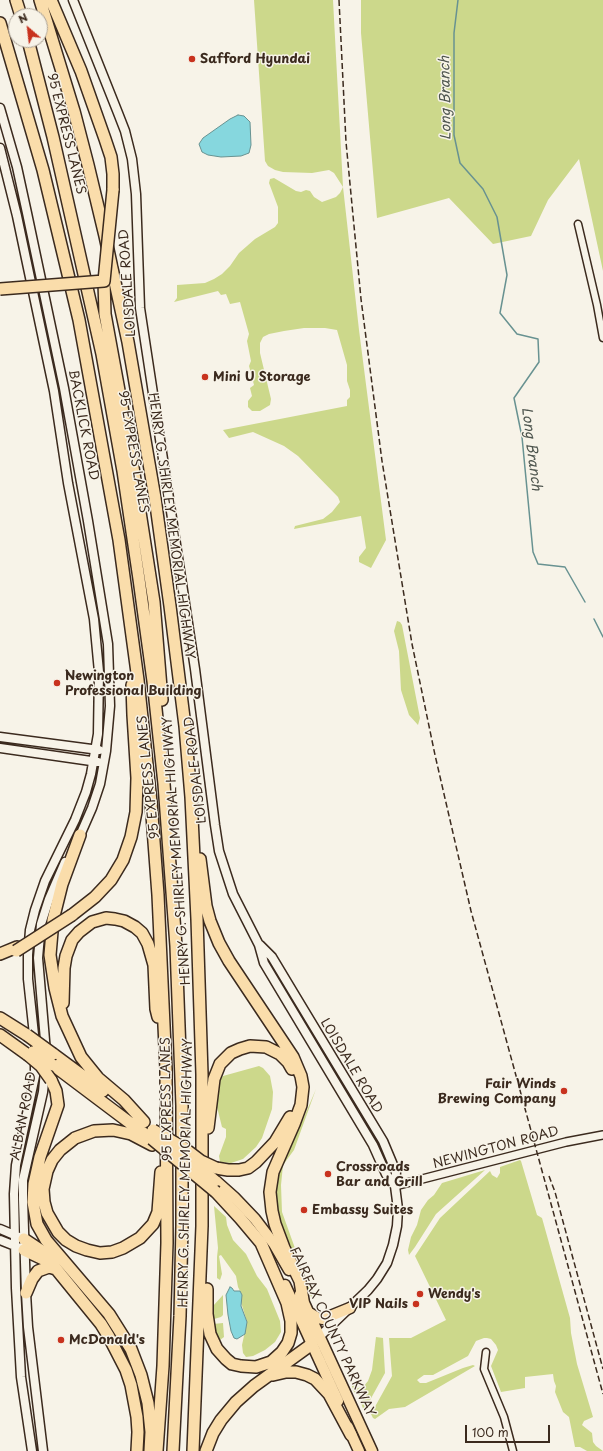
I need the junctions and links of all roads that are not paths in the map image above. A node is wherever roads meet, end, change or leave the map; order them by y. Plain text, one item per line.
1 (40, 0) edge
2 (51, 0) edge
3 (73, 0) edge
4 (0, 23) edge
5 (30, 48) edge
6 (0, 108) edge
7 (0, 148) edge
8 (578, 224) dead end
9 (104, 281) junction
10 (0, 289) edge
11 (603, 338) edge
12 (132, 629) junction
13 (0, 737) edge
14 (0, 748) edge
15 (96, 749) junction
16 (106, 750) junction
17 (94, 761) junction
18 (104, 763) junction
19 (164, 784) junction
20 (192, 824) junction
21 (80, 835) junction
22 (16, 949) junction
23 (0, 954) edge
24 (0, 959) edge
25 (0, 1018) edge
26 (67, 1027) junction
27 (0, 1034) edge
28 (166, 1048) junction
29 (30, 1051) junction
30 (51, 1058) junction
31 (150, 1134) junction
32 (603, 1136) edge
33 (167, 1144) junction
34 (203, 1156) junction
35 (395, 1186) junction
36 (216, 1187) junction
37 (202, 1226) junction
38 (0, 1229) edge
39 (0, 1240) edge
40 (20, 1243) junction
41 (261, 1243) junction
42 (56, 1269) junction
43 (26, 1293) junction
44 (303, 1300) junction
45 (350, 1308) junction
46 (308, 1312) junction
47 (316, 1340) junction
48 (486, 1352) dead end
49 (260, 1382) junction
50 (351, 1435) junction
51 (32, 1451) edge
52 (43, 1451) edge
53 (137, 1451) edge
54 (150, 1451) edge
55 (157, 1451) edge
56 (173, 1451) edge
57 (193, 1451) edge
58 (206, 1451) edge
59 (359, 1451) edge
60 (372, 1451) edge
61 (513, 1451) edge

1 - 20 highway, HENRY G. SHIRLEY MEMORIAL HIGHWAY
2 - 9 highway, bridge
3 - 35 main road, LOISDALE ROAD
4 - 12 highway, HENRY G. SHIRLEY MEMORIAL HIGHWAY
5 - 19 highway, 95 EXPRESS LANES
6 - 16 main road, BACKLICK ROAD
7 - 15 main road, BACKLICK ROAD
8 - 11 street
9 - 10 highway, bridge
9 - 19 highway
12 - 22 highway, bridge
12 - 28 highway, HENRY G. SHIRLEY MEMORIAL HIGHWAY
13 - 15 main road
14 - 17 main road
15 - 16 main road
15 - 17 main road, BACKLICK ROAD
16 - 18 main road, ALBAN ROAD
17 - 18 main road
17 - 29 main road, ALBAN ROAD
18 - 21 main road, ALBAN ROAD
19 - 56 highway, 95 EXPRESS LANES
20 - 34 highway, HENRY G. SHIRLEY MEMORIAL HIGHWAY
20 - 44 highway
21 - 26 highway
21 - 30 main road, ALBAN ROAD
22 - 23 highway
22 - 24 highway
25 - 30 highway, FAIRFAX COUNTY PARKWAY, bridge
26 - 28 highway
26 - 31 highway
27 - 29 highway, FAIRFAX COUNTY PARKWAY
28 - 33 highway, HENRY G. SHIRLEY MEMORIAL HIGHWAY
29 - 30 highway, FAIRFAX COUNTY PARKWAY, bridge
29 - 40 main road, ALBAN ROAD
29 - 54 highway, bridge
30 - 31 highway, FAIRFAX COUNTY PARKWAY
30 - 31 highway, FAIRFAX COUNTY PARKWAY
30 - 40 main road, ALBAN ROAD
31 - 33 highway
31 - 34 highway, bridge
31 - 36 highway, FAIRFAX COUNTY PARKWAY, bridge
31 - 36 highway, FAIRFAX COUNTY PARKWAY, bridge
32 - 35 street, NEWINGTON ROAD
33 - 55 highway, HENRY G. SHIRLEY MEMORIAL HIGHWAY
34 - 37 highway, HENRY G. SHIRLEY MEMORIAL HIGHWAY
35 - 45 main road, LOISDALE ROAD
36 - 41 highway, FAIRFAX COUNTY PARKWAY
36 - 44 highway, FAIRFAX COUNTY PARKWAY
37 - 41 highway
37 - 57 highway, HENRY G. SHIRLEY MEMORIAL HIGHWAY
38 - 40 main road
39 - 40 main road
40 - 42 highway
40 - 43 main road, ALBAN ROAD
40 - 51 main road, ALBAN ROAD
41 - 47 highway, FAIRFAX COUNTY PARKWAY
42 - 43 highway
42 - 53 highway
43 - 52 main road, ALBAN ROAD
44 - 46 highway, FAIRFAX COUNTY PARKWAY
45 - 46 highway
45 - 47 main road, LOISDALE ROAD
46 - 47 highway, FAIRFAX COUNTY PARKWAY
47 - 49 highway
47 - 50 highway, FAIRFAX COUNTY PARKWAY
47 - 60 highway, FAIRFAX COUNTY PARKWAY
48 - 61 street
49 - 50 highway
49 - 58 highway
50 - 59 highway, FAIRFAX COUNTY PARKWAY

